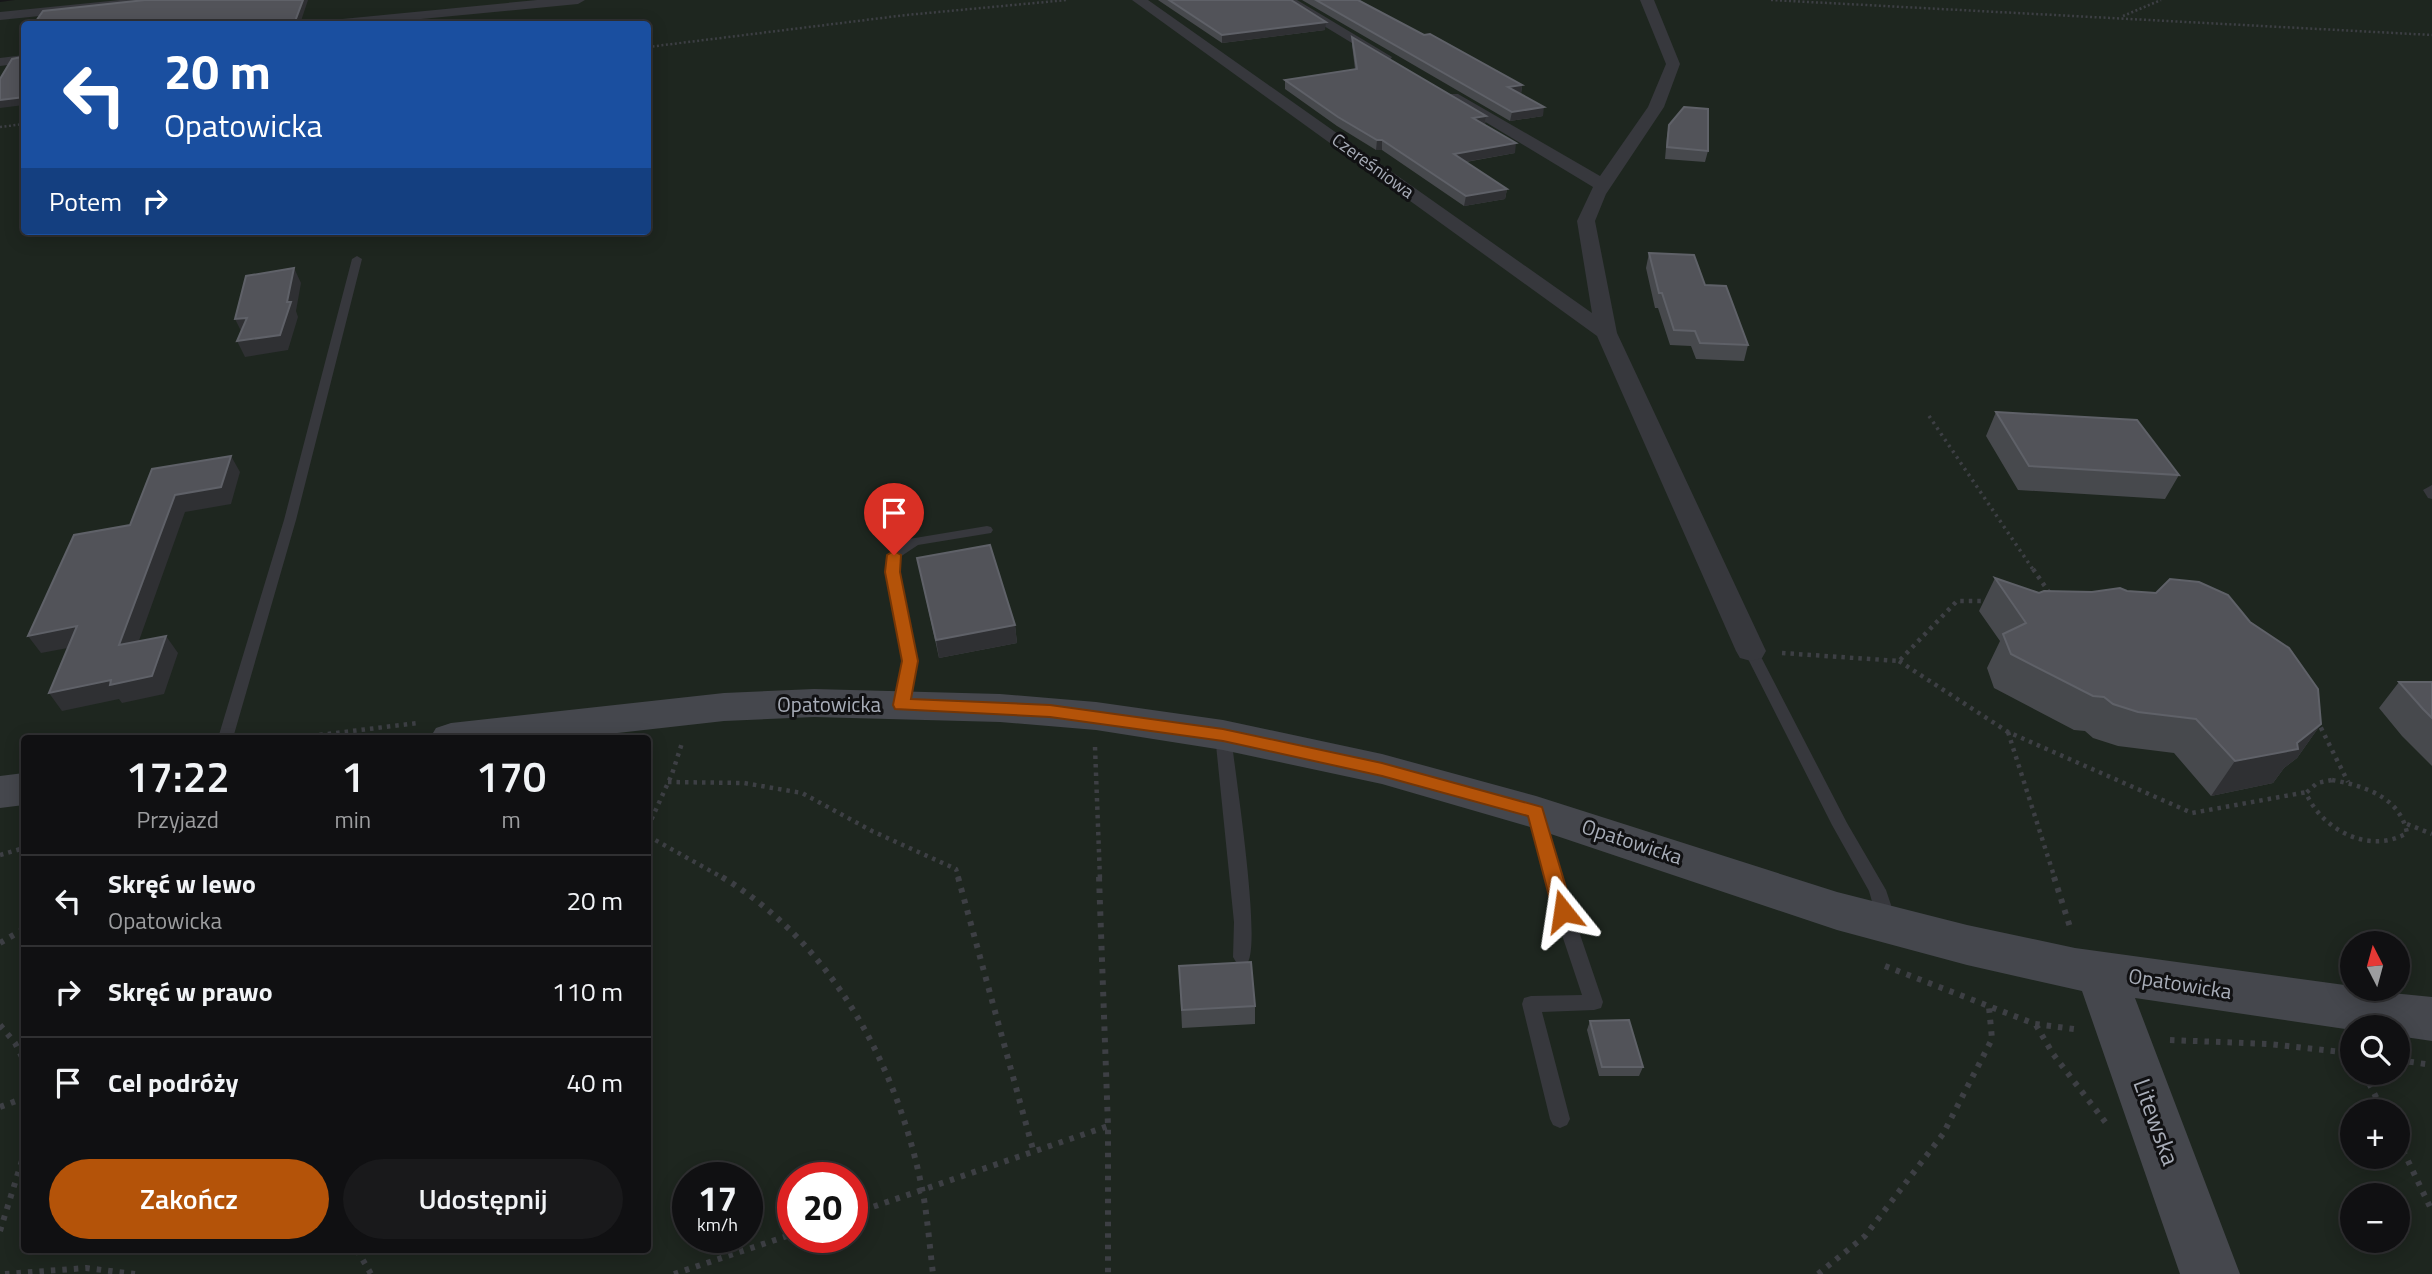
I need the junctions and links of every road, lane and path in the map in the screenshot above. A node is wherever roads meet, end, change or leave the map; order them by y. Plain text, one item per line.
1 (159, 0) edge
2 (578, 0) edge
3 (1067, 0) edge
4 (1139, 0) edge
5 (1288, 0) edge
6 (1647, 0) edge
7 (1771, 0) edge
8 (2161, 0) edge
9 (0, 16) edge
10 (2119, 17) junction
11 (363, 21) edge
12 (2432, 35) edge
13 (651, 47) edge
14 (21, 59) edge
15 (0, 62) edge
16 (1405, 69) edge
17 (1440, 89) edge
18 (21, 124) edge
19 (0, 127) edge
20 (1603, 185) junction
21 (357, 259) dead end
22 (1606, 333) junction
23 (1929, 416) dead end
24 (2432, 489) edge
25 (2432, 495) edge
26 (987, 530) dead end
27 (1994, 601) dead end
28 (2043, 601) edge
29 (1751, 651) junction
30 (1899, 661) junction
31 (901, 705) junction
32 (2312, 710) edge
33 (2008, 732) junction
34 (226, 735) edge
35 (477, 735) edge
36 (684, 735) dead end
37 (1223, 735) junction
38 (1095, 743) dead end
39 (668, 782) junction
40 (2348, 782) junction
41 (21, 789) edge
42 (0, 792) edge
43 (2307, 792) junction
44 (1536, 812) junction
45 (651, 820) edge
46 (2406, 824) junction
47 (2432, 834) edge
48 (651, 838) edge
49 (21, 849) edge
50 (0, 855) edge
51 (1881, 922) junction
52 (21, 931) edge
53 (0, 943) edge
54 (2087, 955) junction
55 (1241, 957) dead end
56 (1989, 1007) dead end
57 (2432, 1019) edge
58 (0, 1025) edge
59 (2086, 1032) dead end
60 (2179, 1041) dead end
61 (2340, 1052) edge
62 (21, 1055) edge
63 (2410, 1062) edge
64 (2432, 1065) edge
65 (21, 1099) edge
66 (2092, 1104) dead end
67 (0, 1107) edge
68 (1560, 1119) dead end
69 (1108, 1126) junction
70 (1034, 1153) junction
71 (21, 1164) edge
72 (2410, 1165) edge
73 (922, 1191) junction
74 (868, 1209) edge
75 (2432, 1211) edge
76 (0, 1231) edge
77 (777, 1239) edge
78 (359, 1253) edge
79 (5, 1274) edge
80 (135, 1274) edge
81 (371, 1274) edge
82 (674, 1274) edge
83 (933, 1274) edge
84 (1108, 1274) edge
85 (1818, 1274) edge
86 (2210, 1274) edge

1 - 9 street
2 - 11 street
3 - 13 path
4 - 22 street, Czereśniowa
5 - 16 street
6 - 20 street, Czereśniowa
7 - 10 path
8 - 10 path
10 - 12 path
14 - 15 street
17 - 20 street
18 - 19 path
20 - 22 street, Czereśniowa
21 - 34 lane
22 - 29 street, Czereśniowa
23 - 28 path
24 - 25 lane
26 - 31 lane
27 - 30 path
29 - 30 path
29 - 51 lane
30 - 33 path
31 - 35 street, Opatowicka
31 - 37 street, Opatowicka
32 - 40 path
33 - 43 path
33 - 54 path
36 - 39 path
37 - 44 street, Opatowicka
37 - 55 lane
38 - 69 path
39 - 45 path
39 - 70 path
40 - 43 path
40 - 46 path
41 - 42 street
43 - 46 path
44 - 51 street, Opatowicka
44 - 68 lane
46 - 47 path
48 - 73 path
49 - 50 path
51 - 54 street, Opatowicka
52 - 53 path
54 - 57 street, Opatowicka
54 - 86 street, Litewska
56 - 85 path
58 - 62 path
59 - 66 path
60 - 61 path
63 - 64 path
65 - 67 path
69 - 70 path
69 - 84 path
70 - 73 path
71 - 76 path
72 - 75 path
73 - 74 path
73 - 83 path
77 - 82 path
78 - 81 path
79 - 80 path

